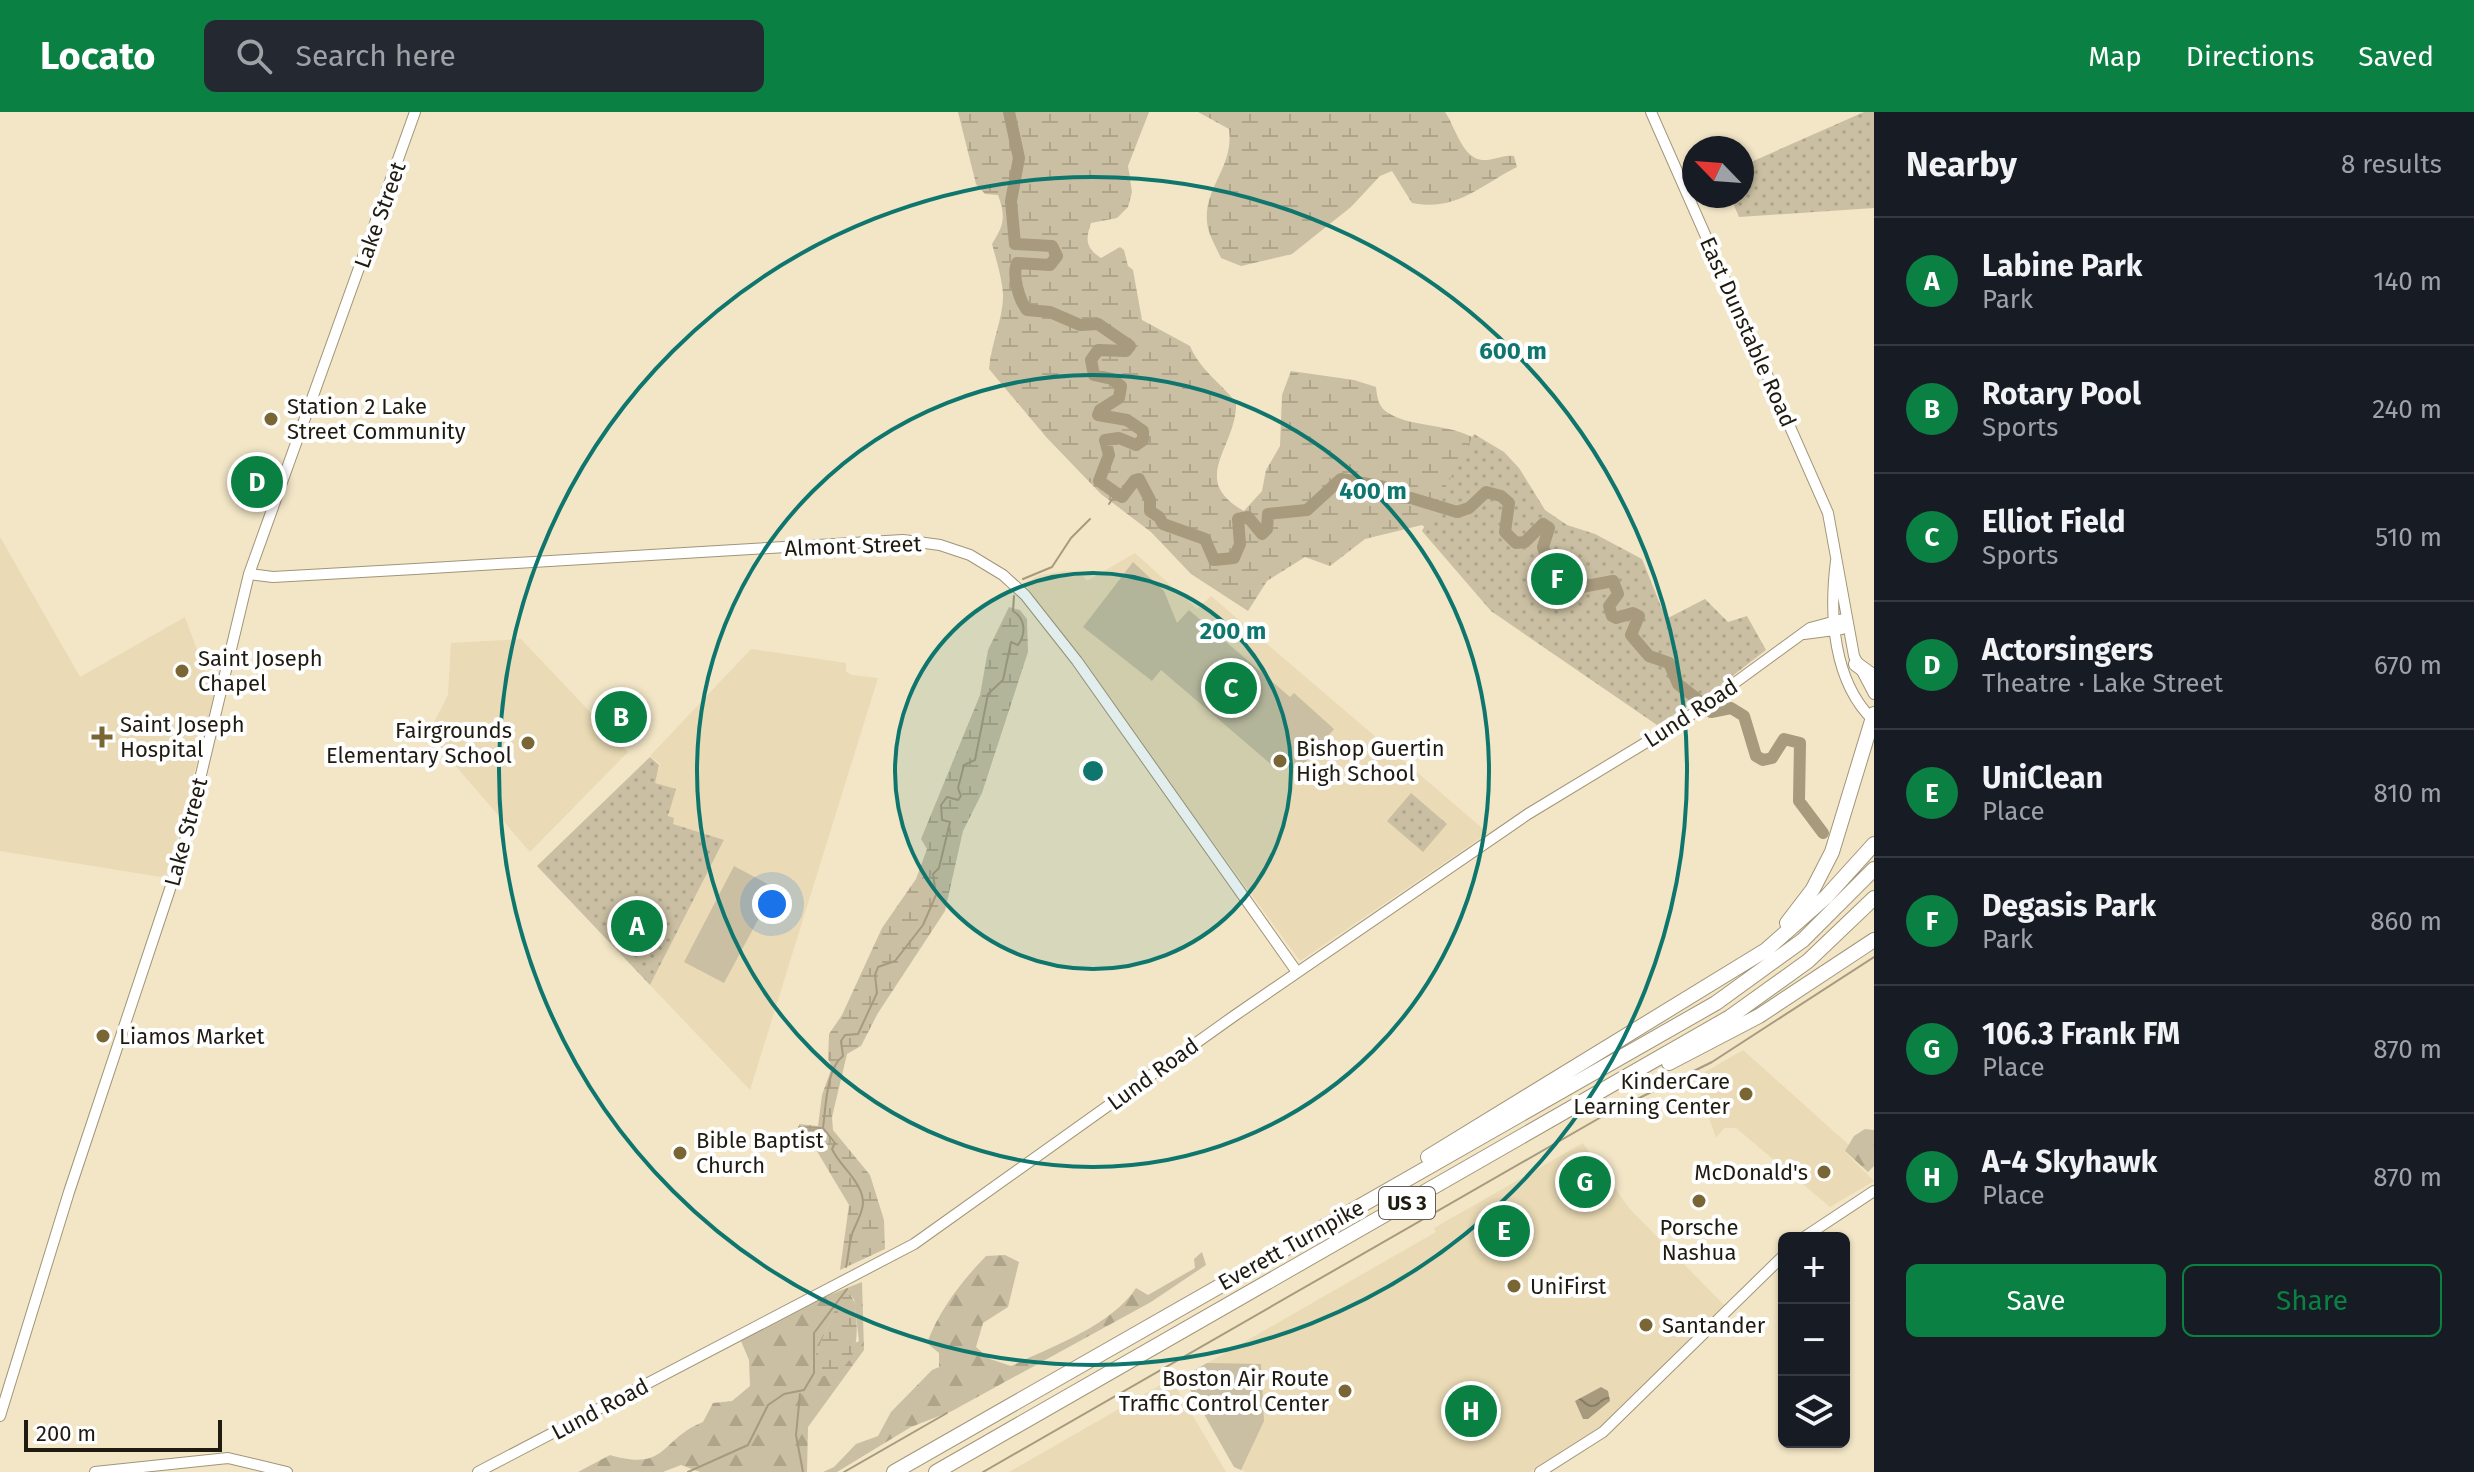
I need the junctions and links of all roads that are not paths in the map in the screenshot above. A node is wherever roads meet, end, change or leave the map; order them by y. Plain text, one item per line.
1 (415, 112) edge
2 (1651, 112) edge
3 (1838, 555) junction
4 (249, 574) junction
5 (1848, 623) junction
6 (1836, 626) junction
7 (1856, 664) junction
8 (1874, 677) edge
9 (1874, 694) edge
10 (1873, 718) edge
11 (1874, 844) edge
12 (1874, 869) edge
13 (1874, 898) edge
14 (1874, 940) edge
15 (1297, 972) junction
16 (1717, 982) junction
17 (1575, 1107) junction
18 (1874, 1191) edge
19 (1812, 1232) edge
20 (1778, 1261) edge
21 (1183, 1307) junction
22 (0, 1416) edge
23 (95, 1472) edge
24 (287, 1472) edge
25 (478, 1472) edge
26 (894, 1472) edge
27 (936, 1472) edge
28 (1540, 1472) edge

1 - 4 street, Lake Street
2 - 3 street, East Dunstable Road
3 - 5 street, East Dunstable Road
3 - 6 street, East Dunstable Road
4 - 15 street, Almont Street
4 - 22 street, Lake Street
5 - 6 street, Lund Road
5 - 7 street, East Dunstable Road
6 - 10 street, East Dunstable Road
6 - 15 street, Lund Road
7 - 8 highway
7 - 9 street, East Dunstable Road
10 - 16 highway
11 - 16 highway
12 - 21 highway, Everett Turnpike / US 3
13 - 17 highway, Everett Turnpike / US 3
14 - 17 highway
15 - 25 street, Lund Road
16 - 21 highway
17 - 27 highway, Everett Turnpike / US 3
18 - 19 street
20 - 28 street
21 - 26 highway, Everett Turnpike / US 3
23 - 24 street

